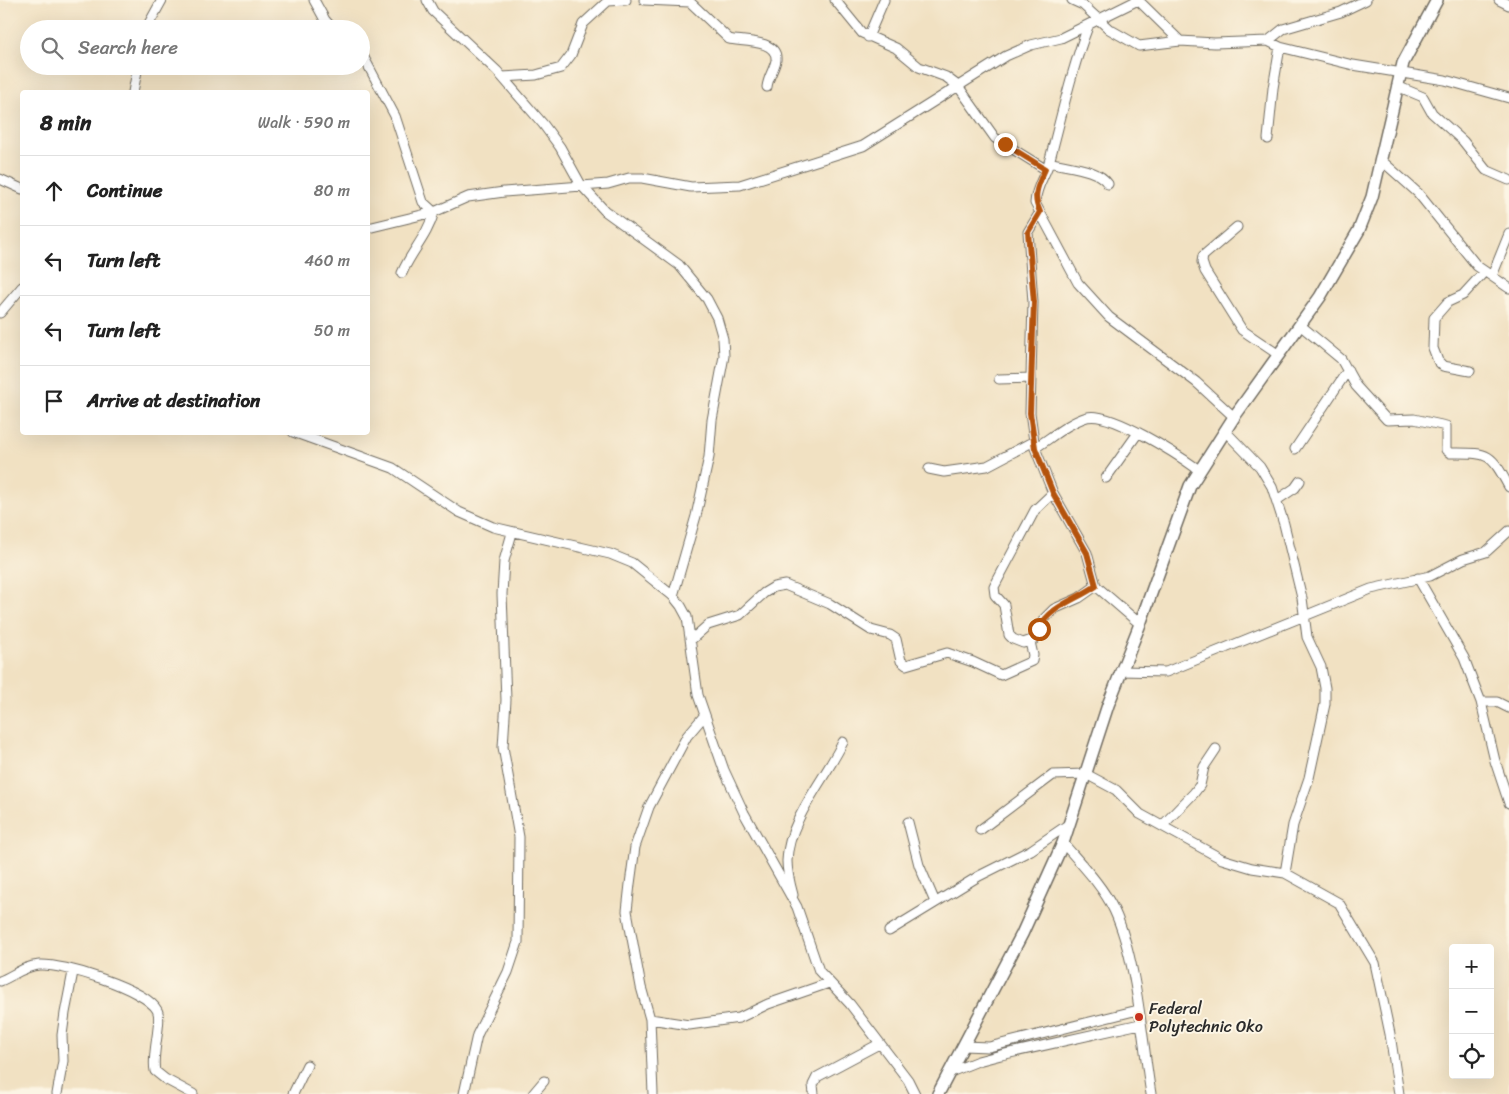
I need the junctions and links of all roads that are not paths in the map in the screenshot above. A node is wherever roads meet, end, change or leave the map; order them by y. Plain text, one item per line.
1 (162, 0) edge
2 (314, 0) edge
3 (427, 0) edge
4 (626, 0) edge
5 (644, 0) edge
6 (835, 0) edge
7 (884, 0) edge
8 (1072, 0) edge
9 (1138, 0) edge
10 (1366, 0) edge
11 (1437, 0) edge
12 (1499, 0) edge
13 (1083, 2) edge
14 (1509, 5) edge
15 (1098, 19) junction
16 (151, 20) edge
17 (325, 20) edge
18 (1089, 24) junction
19 (868, 37) junction
20 (1180, 41) junction
21 (1268, 41) junction
22 (1280, 47) junction
23 (370, 69) edge
24 (1400, 72) junction
25 (137, 75) edge
26 (502, 78) junction
27 (958, 86) junction
28 (1397, 86) junction
29 (767, 87) dead end
30 (134, 90) edge
31 (1509, 98) edge
32 (1268, 139) dead end
33 (1381, 160) junction
34 (1047, 166) junction
35 (0, 179) edge
36 (1509, 180) edge
37 (1108, 184) dead end
38 (581, 185) junction
39 (20, 187) edge
40 (434, 212) junction
41 (1040, 212) junction
42 (1237, 227) dead end
43 (370, 228) edge
44 (1509, 234) edge
45 (402, 273) dead end
46 (1488, 274) junction
47 (1509, 288) edge
48 (20, 289) edge
49 (0, 313) edge
50 (1300, 325) junction
51 (1279, 355) junction
52 (1348, 370) junction
53 (1470, 371) dead end
54 (1031, 378) junction
55 (999, 379) dead end
56 (1234, 417) junction
57 (1225, 431) junction
58 (1138, 434) junction
59 (301, 435) edge
60 (1034, 444) junction
61 (1295, 449) dead end
62 (929, 469) dead end
63 (1199, 470) junction
64 (1106, 478) dead end
65 (1300, 481) dead end
66 (1509, 487) edge
67 (1053, 493) junction
68 (1277, 500) junction
69 (1509, 531) edge
70 (512, 533) junction
71 (1418, 578) junction
72 (1096, 586) junction
73 (673, 596) junction
74 (1304, 616) junction
75 (1140, 624) junction
76 (691, 640) junction
77 (1030, 642) junction
78 (1120, 671) junction
79 (1481, 702) junction
80 (1509, 708) edge
81 (704, 716) junction
82 (843, 742) dead end
83 (1216, 749) dead end
84 (1086, 774) junction
85 (1509, 803) edge
86 (908, 822) dead end
87 (1069, 824) junction
88 (1162, 826) junction
89 (980, 830) dead end
90 (1063, 843) junction
91 (1285, 873) junction
92 (935, 902) junction
93 (797, 907) junction
94 (890, 931) dead end
95 (73, 972) junction
96 (0, 981) edge
97 (829, 983) junction
98 (1138, 1010) junction
99 (650, 1018) junction
100 (1140, 1024) junction
101 (1068, 1028) junction
102 (1032, 1038) junction
103 (1070, 1039) junction
104 (879, 1044) junction
105 (963, 1046) junction
106 (1035, 1047) junction
107 (307, 1065) dead end
108 (948, 1073) junction
109 (544, 1081) dead end
110 (57, 1094) edge
111 (193, 1094) edge
112 (293, 1094) edge
113 (464, 1094) edge
114 (533, 1094) edge
115 (653, 1094) edge
116 (814, 1094) edge
117 (915, 1094) edge
118 (938, 1094) edge
119 (1151, 1094) edge
120 (1399, 1094) edge

1 - 16 street
2 - 17 street
3 - 26 street
4 - 26 street
5 - 29 street
6 - 19 street
7 - 19 street
8 - 13 street
9 - 15 street
9 - 20 street
10 - 21 street
11 - 24 main road
12 - 14 street
13 - 15 street
15 - 18 street
15 - 20 street
18 - 27 street
18 - 34 street
19 - 27 street
20 - 21 street
21 - 22 street
22 - 24 street
22 - 32 street
23 - 40 street
24 - 28 main road
24 - 31 street
25 - 30 street
26 - 38 street
27 - 34 street
27 - 38 street
28 - 33 main road
28 - 36 street
33 - 46 street
33 - 50 main road
34 - 37 street
34 - 41 street
35 - 39 street
38 - 40 street
38 - 73 street
40 - 43 street
40 - 45 street
41 - 54 street
41 - 56 street
42 - 51 street
44 - 46 street
46 - 47 street
46 - 53 street
48 - 49 street
50 - 51 main road
50 - 52 street
51 - 56 main road
52 - 61 street
52 - 66 street
54 - 55 street
54 - 60 street
56 - 57 main road
57 - 63 main road
57 - 68 street
58 - 60 street
58 - 63 street
58 - 64 street
59 - 70 street
60 - 62 street
60 - 67 street
63 - 75 main road
65 - 68 street
67 - 72 street
67 - 77 street
68 - 74 street
69 - 71 street
70 - 73 street
70 - 113 street
71 - 74 street
71 - 79 street
72 - 75 street
72 - 77 street
73 - 76 street
74 - 78 street
74 - 91 street
75 - 78 main road
76 - 77 street
76 - 81 street
78 - 84 main road
79 - 80 street
79 - 85 street
81 - 93 street
81 - 99 street
82 - 93 street
83 - 88 street
84 - 87 main road
84 - 88 street
84 - 89 street
86 - 92 street
87 - 90 main road
87 - 92 street
88 - 91 street
90 - 98 street
90 - 105 main road
91 - 120 street
92 - 94 street
93 - 97 street
95 - 96 street
95 - 110 street
95 - 111 street
97 - 99 street
97 - 104 street
98 - 100 street
98 - 101 street
99 - 115 street
100 - 103 street
100 - 119 street
101 - 102 street
101 - 103 street
102 - 105 street
102 - 106 street
103 - 106 street
104 - 116 street
104 - 117 street
105 - 108 main road
106 - 108 street
107 - 112 street
108 - 118 main road
109 - 114 street

